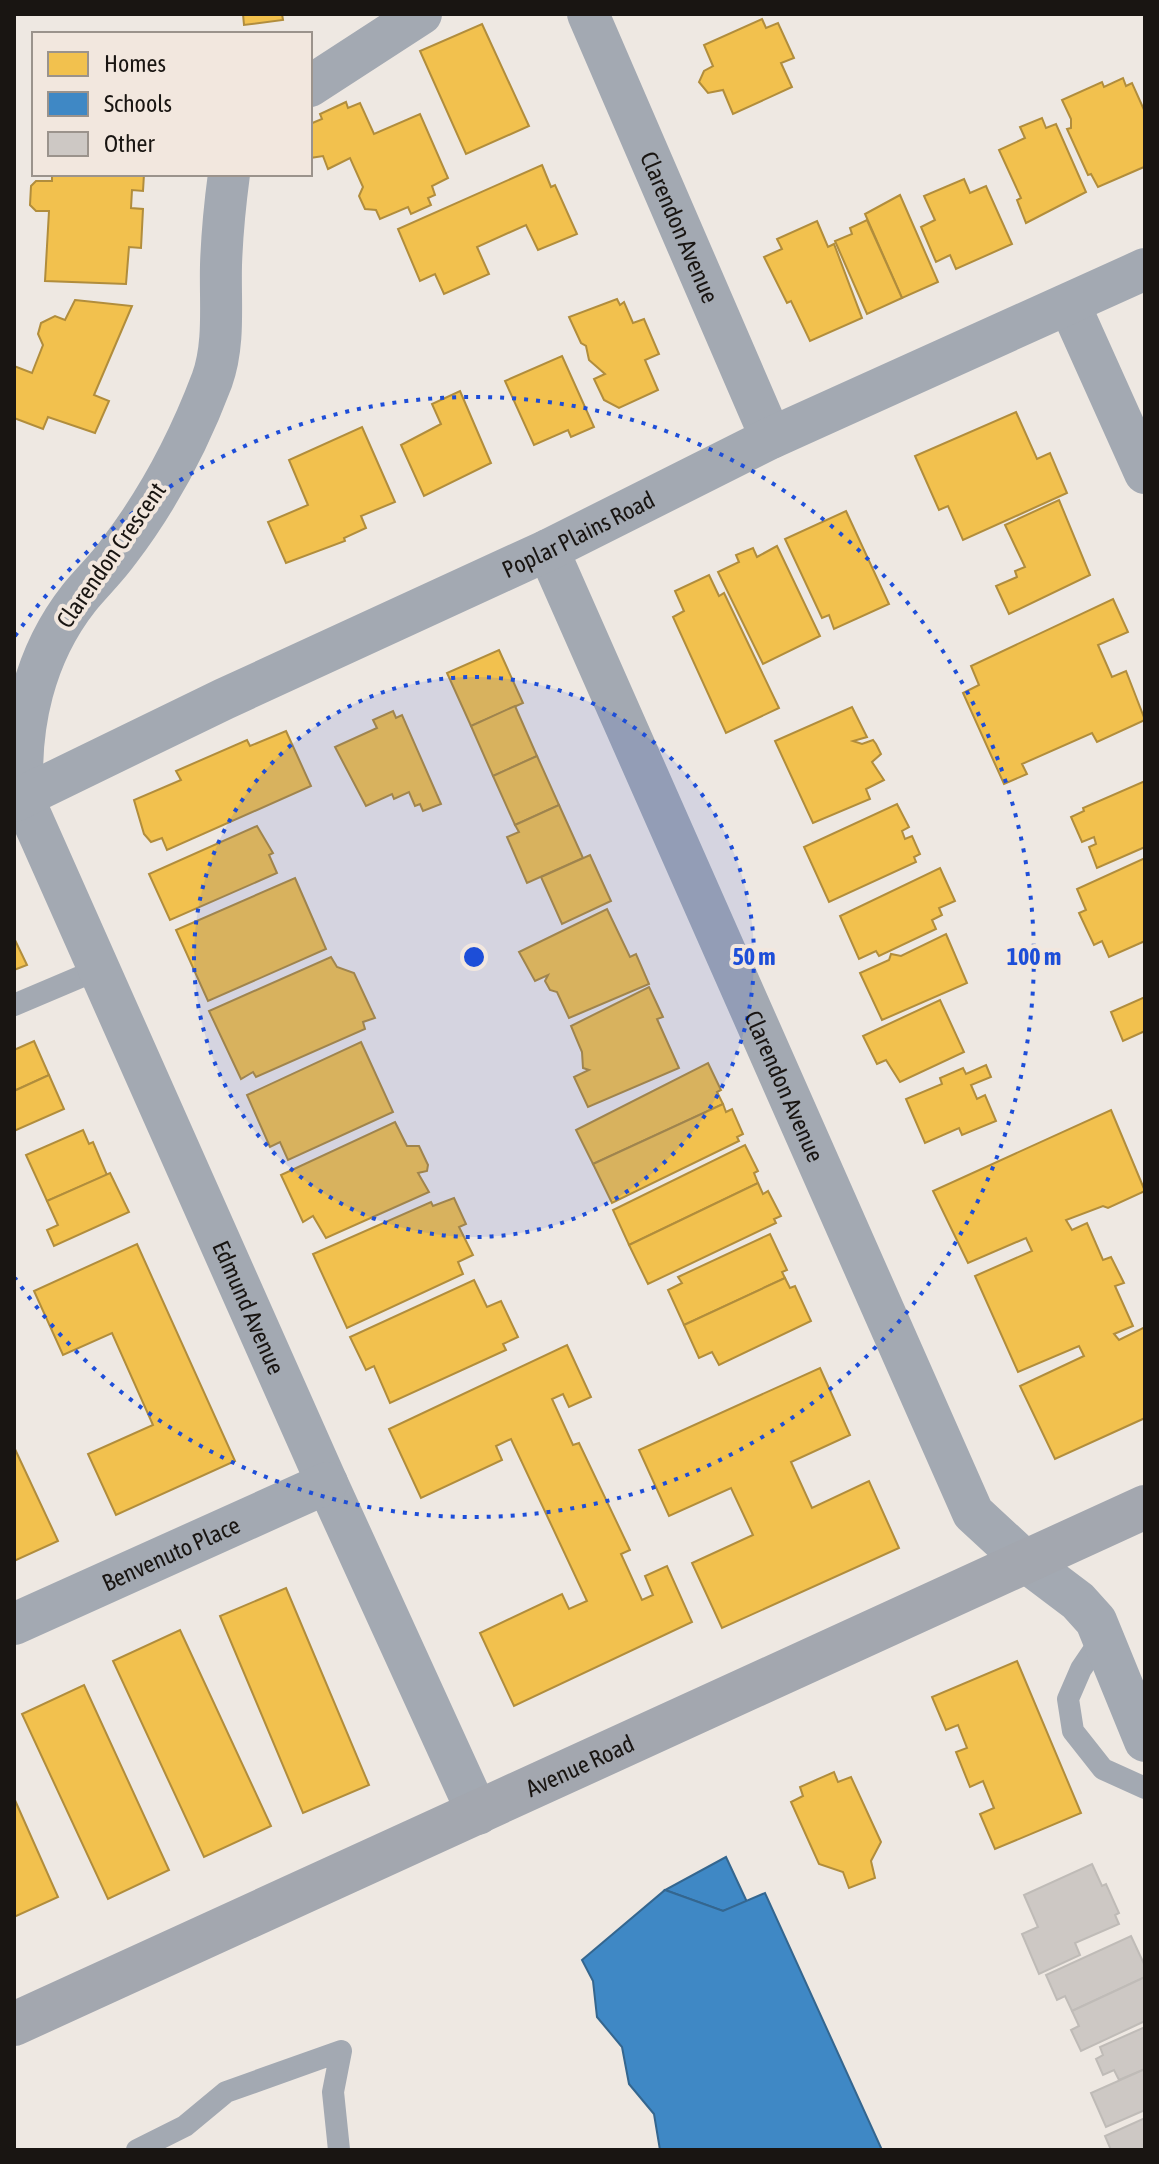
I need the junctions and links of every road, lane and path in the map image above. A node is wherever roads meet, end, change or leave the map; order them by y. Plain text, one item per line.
1 (421, 14) edge
2 (588, 14) edge
3 (312, 85) edge
4 (229, 176) edge
5 (1145, 269) edge
6 (1070, 306) junction
7 (771, 438) junction
8 (1145, 473) edge
9 (548, 550) junction
10 (19, 800) edge
11 (99, 969) junction
12 (14, 1005) edge
13 (327, 1483) junction
14 (1145, 1507) edge
15 (1025, 1561) junction
16 (14, 1624) edge
17 (1102, 1638) junction
18 (1145, 1741) edge
19 (1145, 1788) edge
20 (478, 1814) junction
21 (14, 2024) edge
22 (137, 2150) edge
23 (339, 2150) edge

1 - 3 street
2 - 7 street, Clarendon Avenue
4 - 10 street, Clarendon Crescent
5 - 6 street, Poplar Plains Road
6 - 7 street, Poplar Plains Road
6 - 8 street
7 - 9 street, Poplar Plains Road
9 - 10 street, Poplar Plains Road
9 - 15 street, Clarendon Avenue
10 - 11 street, Edmund Avenue
11 - 12 lane
11 - 13 street, Edmund Avenue
13 - 16 street, Benvenuto Place
13 - 20 street, Edmund Avenue
14 - 15 main road, Avenue Road
15 - 17 street, Clarendon Avenue
15 - 20 main road, Avenue Road
17 - 18 street, Clarendon Avenue
17 - 19 lane
20 - 21 main road, Avenue Road
22 - 23 lane

